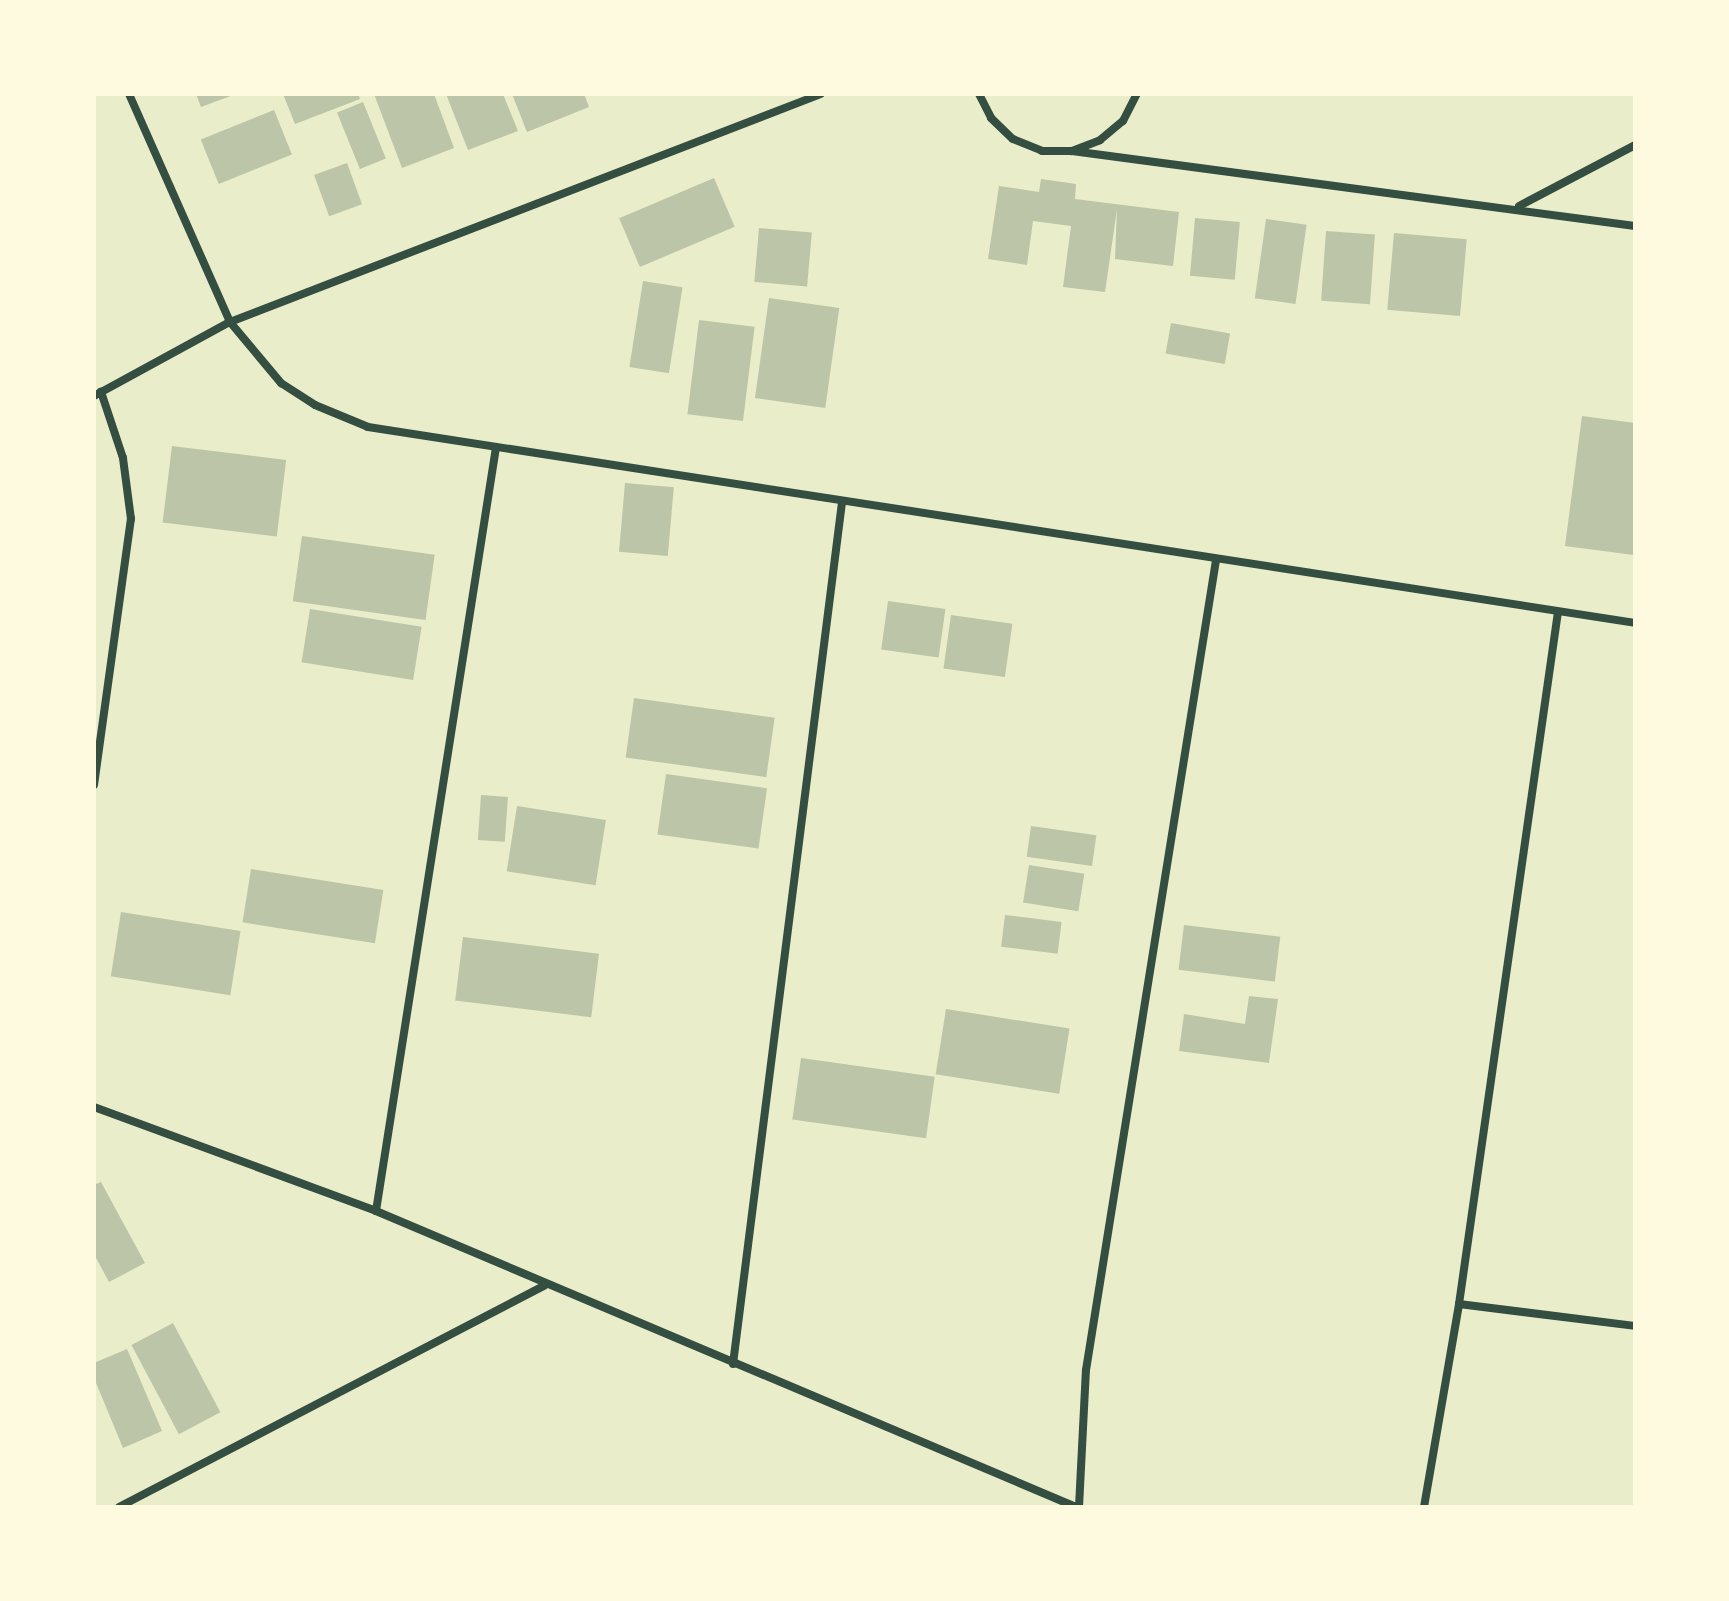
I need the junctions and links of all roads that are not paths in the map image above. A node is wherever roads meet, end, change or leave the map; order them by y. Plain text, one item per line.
1 (129, 94) edge
2 (821, 94) edge
3 (979, 94) edge
4 (1137, 94) edge
5 (1635, 145) edge
6 (1072, 151) junction
7 (1518, 207) junction
8 (1635, 226) edge
9 (230, 322) junction
10 (97, 394) edge
11 (496, 447) junction
12 (842, 502) junction
13 (1216, 560) junction
14 (1558, 612) junction
15 (1635, 623) edge
16 (94, 785) edge
17 (94, 1107) edge
18 (376, 1211) junction
19 (545, 1285) junction
20 (1459, 1304) junction
21 (1635, 1326) edge
22 (733, 1364) junction
23 (119, 1507) edge
24 (1078, 1507) edge
25 (1424, 1507) edge

1 - 9 street
2 - 9 street
3 - 6 street
4 - 6 street
5 - 7 street
6 - 7 street
7 - 8 street
9 - 10 street
9 - 11 street
10 - 16 street
11 - 12 street
11 - 18 street
12 - 13 street
12 - 22 street
13 - 14 street
13 - 24 street
14 - 15 street
14 - 20 street
17 - 18 street
18 - 19 street
19 - 22 street
19 - 23 street
20 - 21 street
20 - 25 street
22 - 24 street

